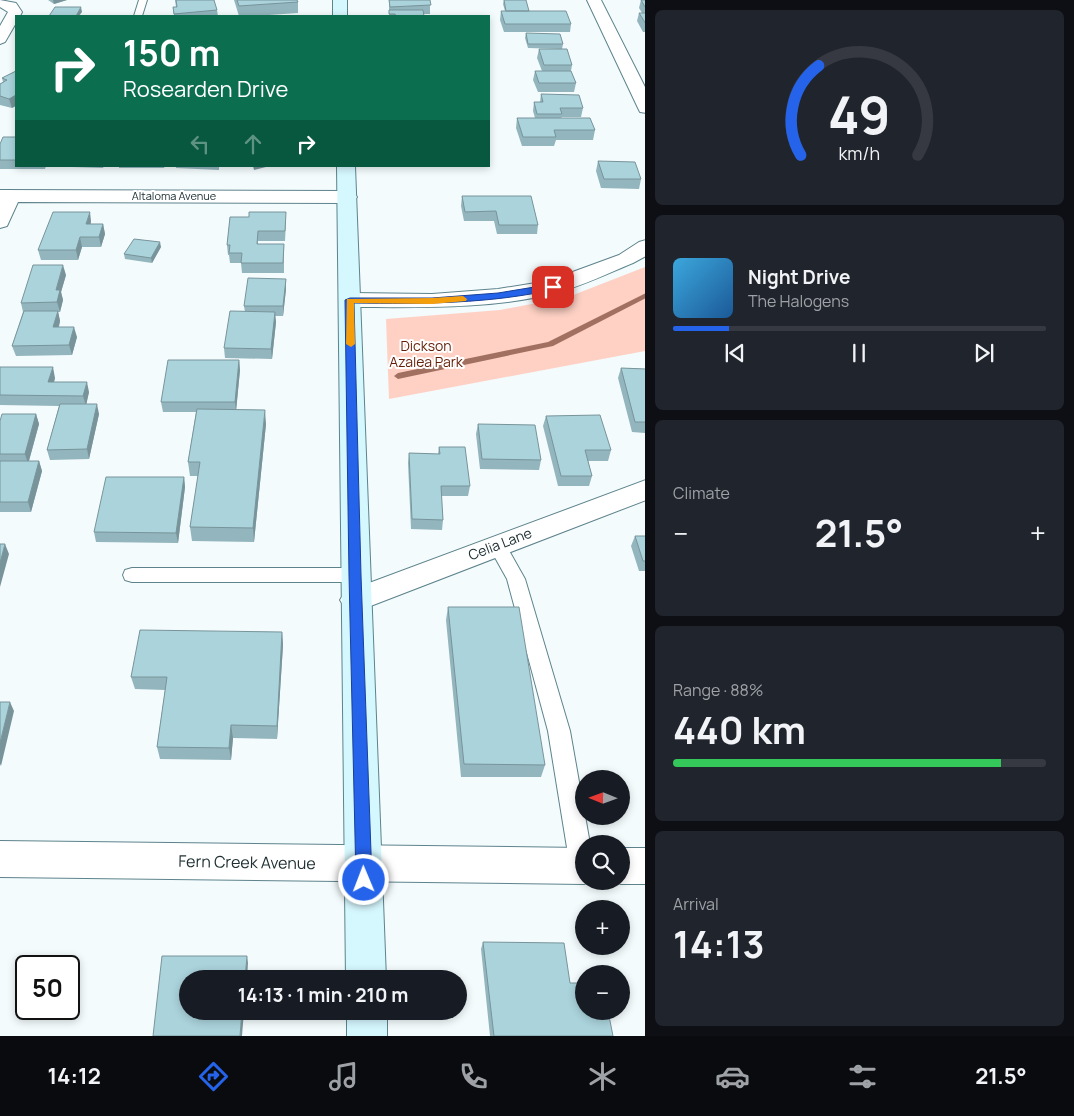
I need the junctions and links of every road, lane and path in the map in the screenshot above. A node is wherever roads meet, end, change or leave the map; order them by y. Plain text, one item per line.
1 (144, 0) edge
2 (340, 0) edge
3 (594, 0) edge
4 (0, 2) edge
5 (138, 15) edge
6 (340, 15) edge
7 (0, 40) edge
8 (645, 108) edge
9 (346, 167) edge
10 (6, 196) edge
11 (347, 196) junction
12 (0, 222) edge
13 (645, 246) edge
14 (350, 300) junction
15 (645, 488) edge
16 (498, 545) junction
17 (132, 575) dead end
18 (355, 588) junction
19 (577, 835) edge
20 (0, 859) edge
21 (364, 864) junction
22 (575, 866) edge
23 (630, 866) edge
24 (645, 866) edge
25 (366, 970) edge
26 (367, 1020) edge
27 (368, 1036) edge

1 - 5 lane
2 - 6 main road
3 - 8 street
4 - 7 street
9 - 11 main road
10 - 11 street, Altaloma Avenue
10 - 12 street
11 - 14 main road
13 - 14 street
14 - 18 main road
15 - 16 street, Celia Lane
16 - 18 street, Celia Lane
16 - 19 lane
17 - 18 lane
18 - 21 main road
20 - 21 street, Fern Creek Avenue
21 - 22 street, Fern Creek Avenue
21 - 25 main road
23 - 24 street
26 - 27 main road

